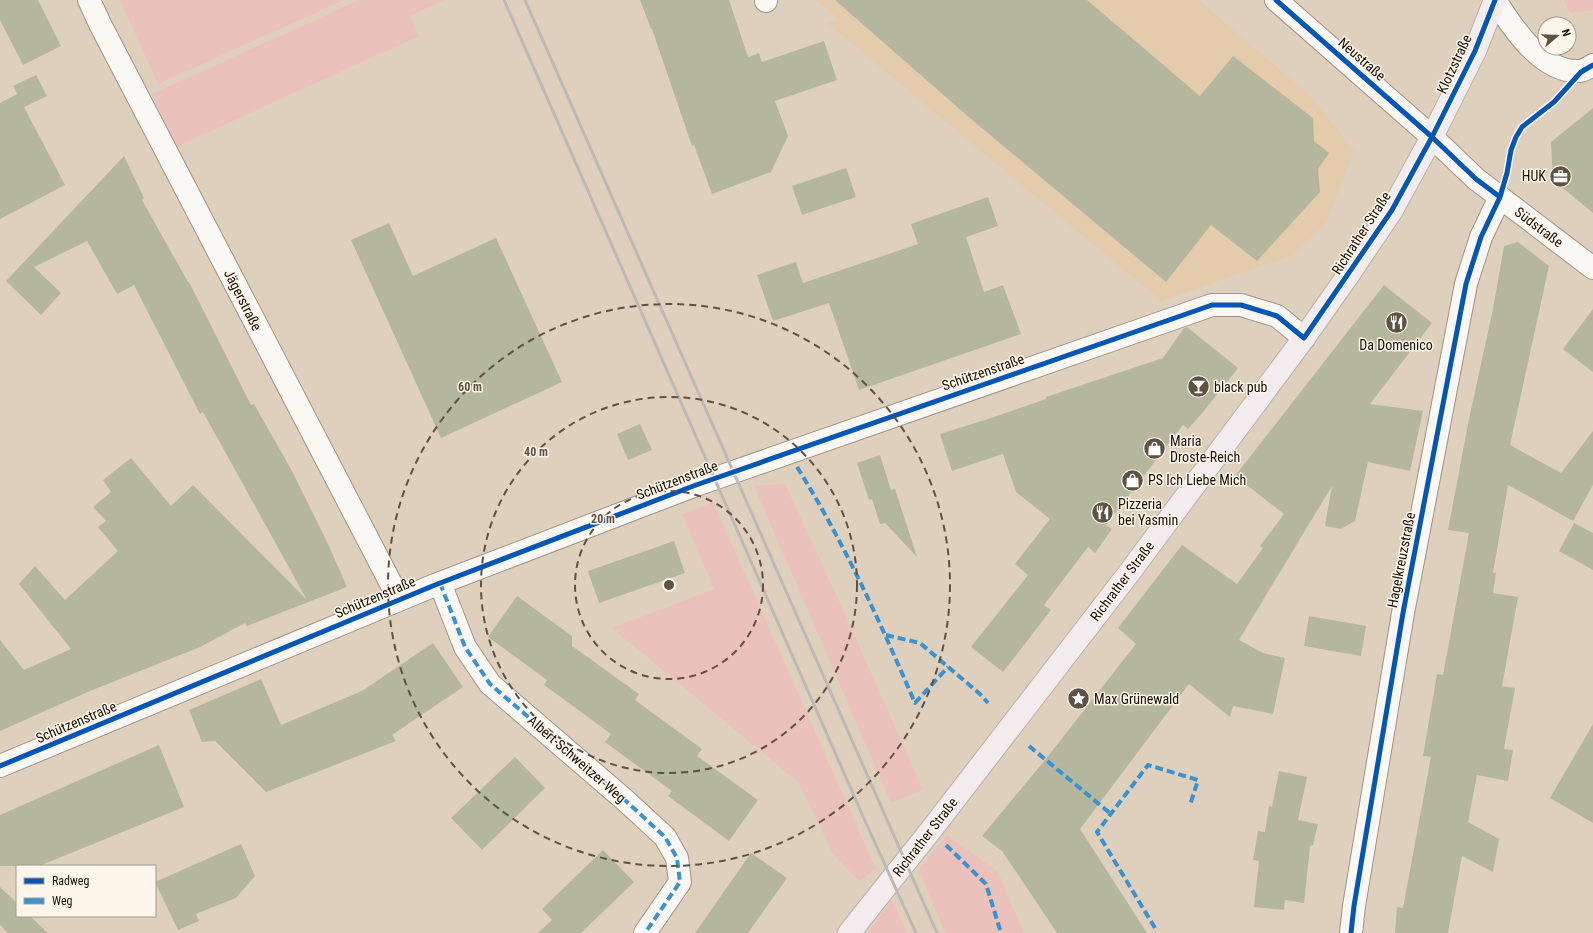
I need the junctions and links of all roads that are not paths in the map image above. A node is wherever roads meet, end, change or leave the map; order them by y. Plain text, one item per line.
1 (89, 0) edge
2 (1276, 0) edge
3 (1495, 0) edge
4 (1593, 65) edge
5 (1432, 137) junction
6 (1500, 197) junction
7 (1593, 268) edge
8 (1304, 338) junction
9 (440, 583) junction
10 (399, 600) junction
11 (0, 766) edge
12 (645, 933) edge
13 (849, 933) edge
14 (1351, 933) edge

1 - 10 street, Jägerstraße
2 - 5 street, Neustraße
3 - 4 street
3 - 5 main road, Klotzstraße
5 - 6 street, Südstraße
5 - 8 main road, Richrather Straße
6 - 7 street, Südstraße
6 - 14 street, Hagelkreuzstraße
8 - 9 street, Schützenstraße
8 - 13 main road, Richrather Straße
9 - 10 street, Schützenstraße
9 - 12 street, Albert-Schweitzer-Weg
10 - 11 street, Schützenstraße

